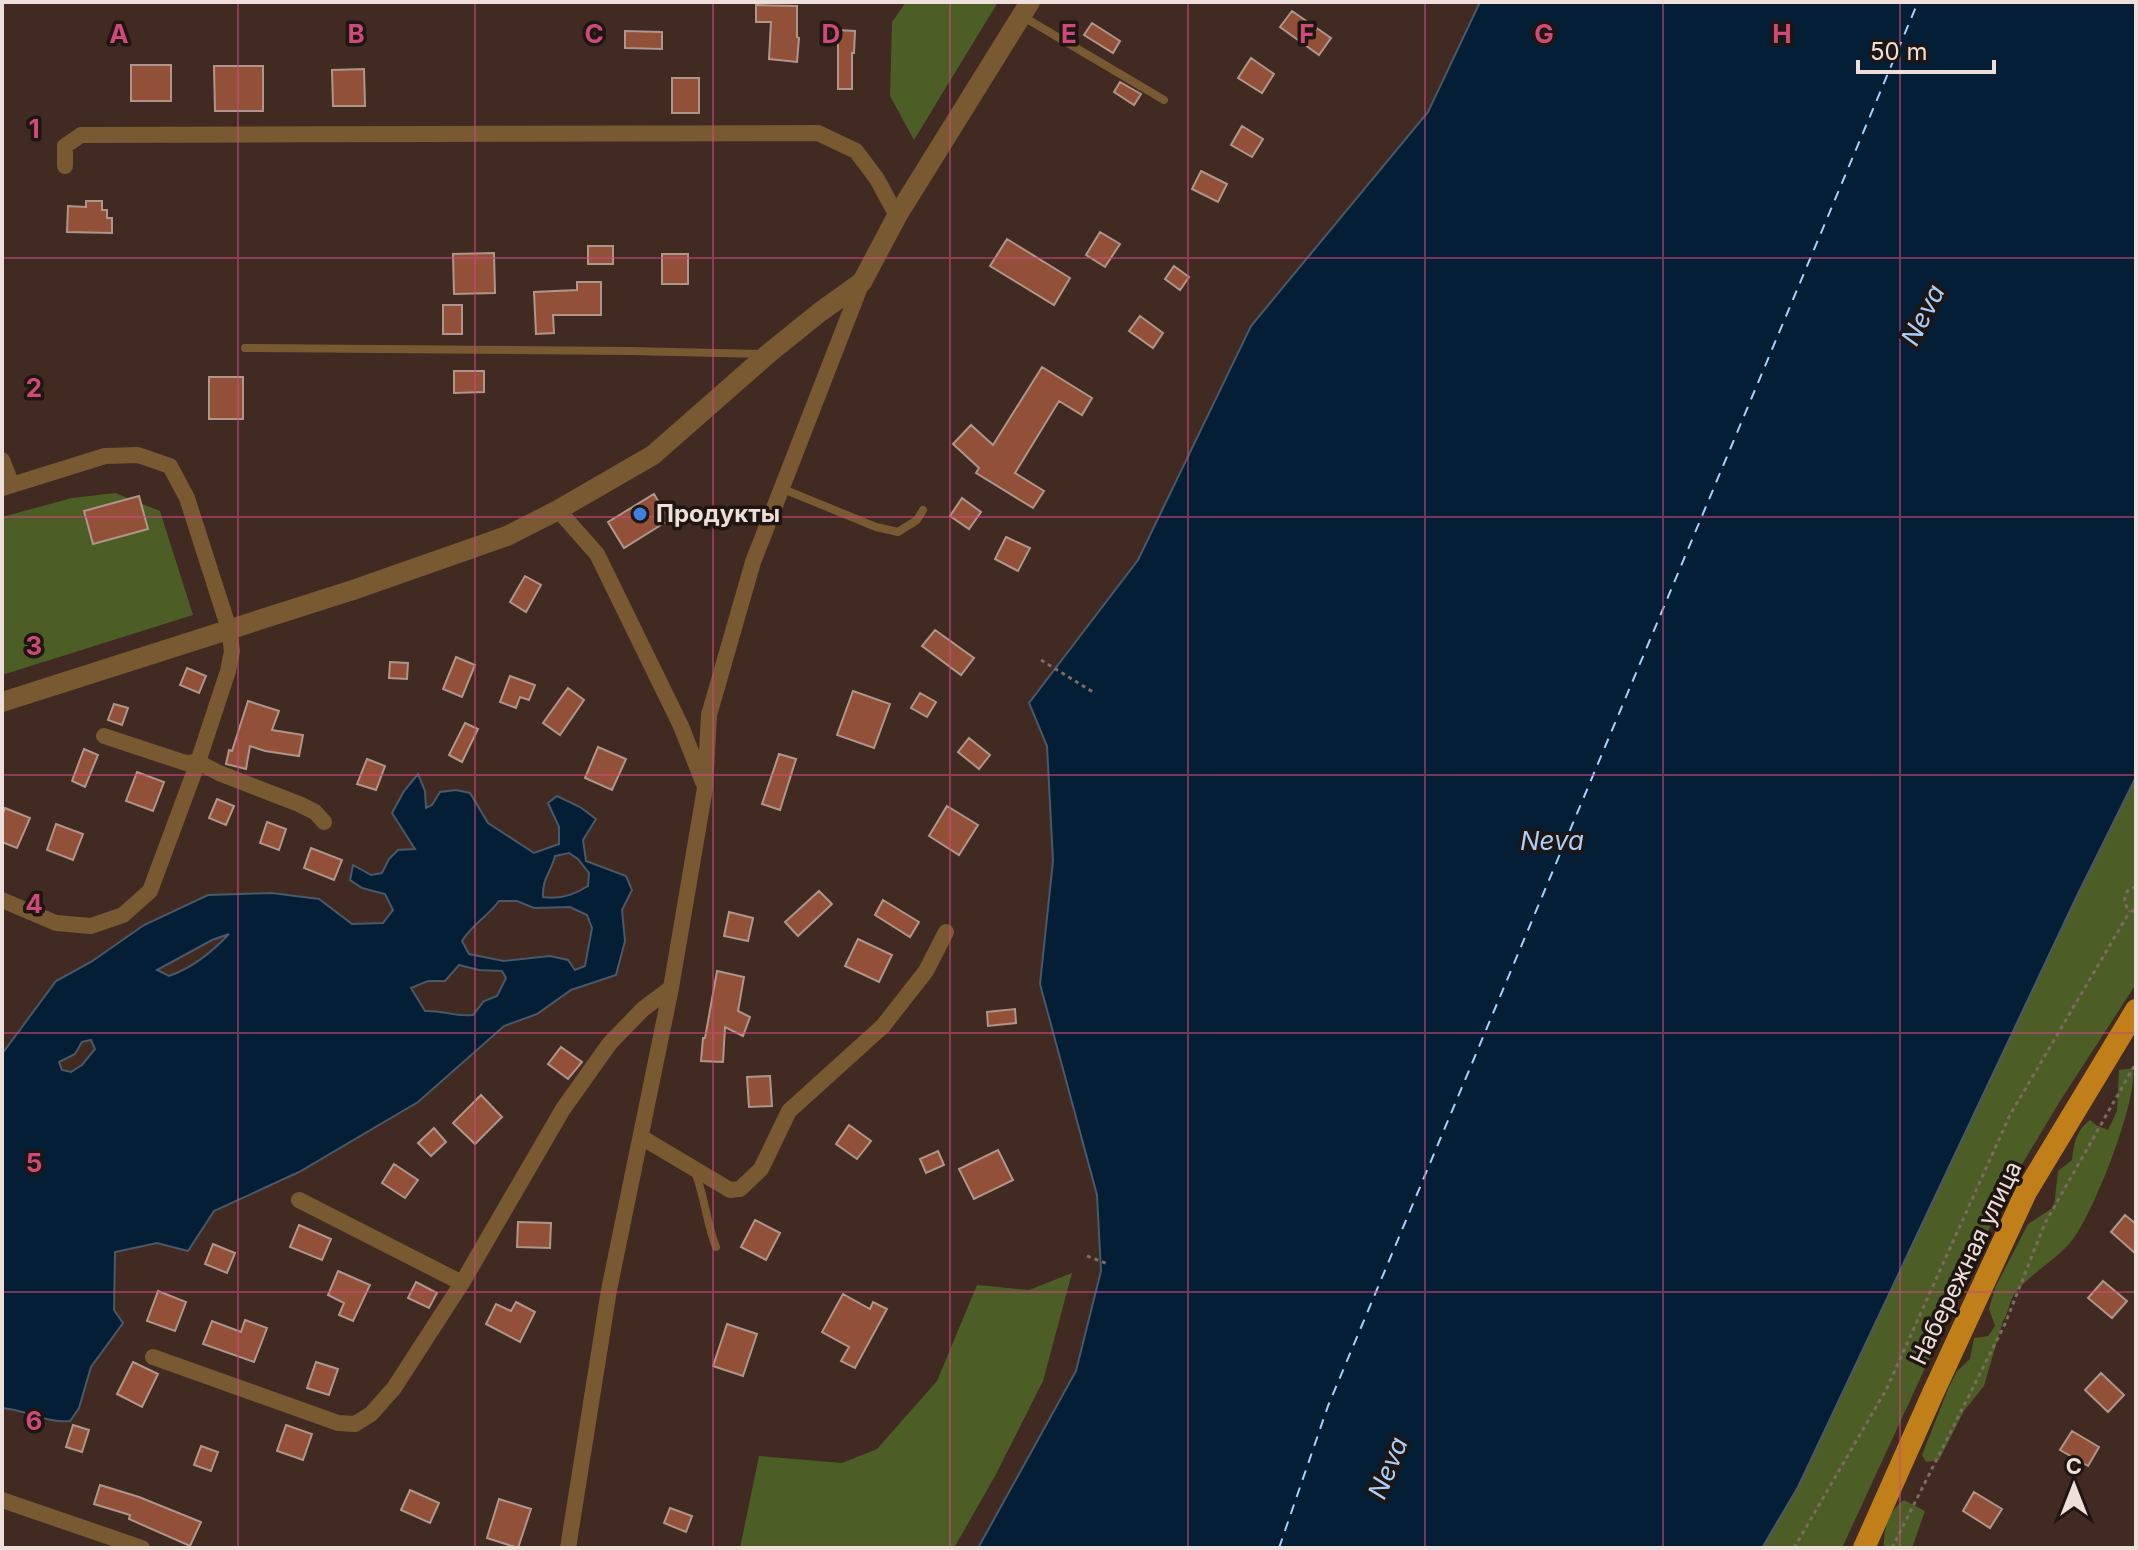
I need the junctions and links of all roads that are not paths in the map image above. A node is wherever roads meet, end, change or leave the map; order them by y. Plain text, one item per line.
1 (1026, 9) edge
2 (1164, 100) dead end
3 (65, 166) dead end
4 (897, 216) junction
5 (862, 282) junction
6 (245, 348) dead end
7 (768, 354) junction
8 (2, 460) edge
9 (7, 486) edge
10 (783, 489) junction
11 (558, 510) junction
12 (923, 510) dead end
13 (229, 629) junction
14 (2, 702) edge
15 (104, 736) dead end
16 (198, 762) junction
17 (705, 788) junction
18 (324, 822) dead end
19 (2, 900) edge
20 (946, 932) dead end
21 (671, 988) junction
22 (2136, 1010) edge
23 (641, 1137) junction
24 (693, 1168) junction
25 (299, 1200) dead end
26 (716, 1247) dead end
27 (462, 1283) junction
28 (153, 1357) dead end
29 (2, 1500) edge
30 (142, 1548) edge
31 (568, 1548) edge
32 (1864, 1548) edge

1 - 2 lane
1 - 4 street
3 - 4 street
4 - 5 street
5 - 7 street
5 - 10 street
6 - 7 lane
7 - 11 street
8 - 9 street
9 - 13 street
10 - 12 lane
10 - 17 street
11 - 13 street
11 - 17 street
13 - 14 street
13 - 16 street
15 - 16 street
16 - 18 street
16 - 19 street
17 - 21 street
20 - 24 street
21 - 23 street
21 - 27 street
22 - 32 main road, Набережная улица
23 - 24 street
23 - 31 street
24 - 26 lane
25 - 27 street
27 - 28 street
29 - 30 street

